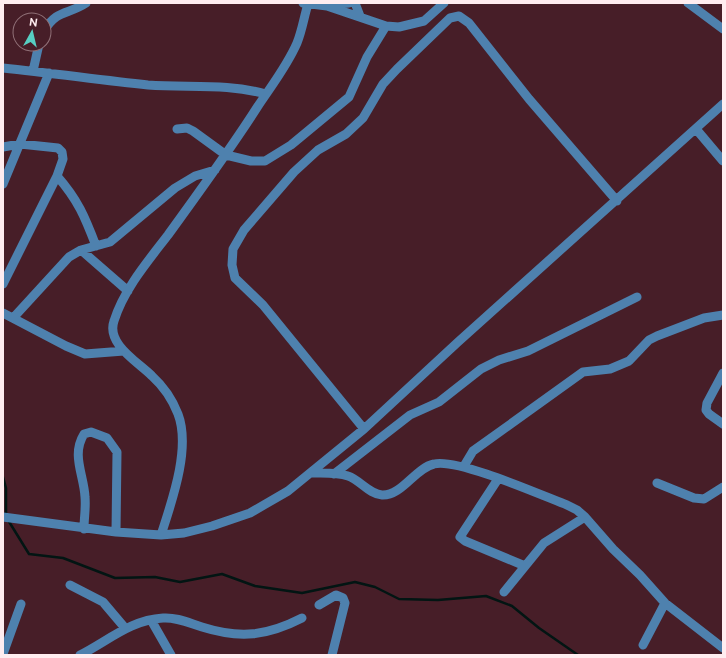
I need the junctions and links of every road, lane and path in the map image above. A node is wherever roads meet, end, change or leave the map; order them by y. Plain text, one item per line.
1 (86, 3) edge
2 (350, 3) edge
3 (355, 3) edge
4 (444, 3) edge
5 (688, 3) edge
6 (304, 4) edge
7 (327, 6) junction
8 (360, 16) junction
9 (52, 21) edge
10 (386, 26) junction
11 (723, 29) edge
12 (37, 52) edge
13 (3, 68) edge
14 (33, 71) junction
15 (49, 73) junction
16 (266, 94) junction
17 (723, 104) edge
18 (177, 129) dead end
19 (696, 129) junction
20 (20, 144) junction
21 (3, 147) edge
22 (226, 155) junction
23 (723, 161) edge
24 (216, 170) junction
25 (57, 176) junction
26 (3, 184) edge
27 (617, 201) junction
28 (96, 246) junction
29 (81, 250) junction
30 (3, 284) edge
31 (128, 291) junction
32 (637, 297) dead end
33 (3, 313) edge
34 (723, 314) edge
35 (14, 317) junction
36 (124, 351) junction
37 (723, 373) edge
38 (723, 424) edge
39 (364, 429) junction
40 (464, 466) junction
41 (312, 473) junction
42 (334, 474) junction
43 (498, 479) junction
44 (657, 483) dead end
45 (723, 488) edge
46 (3, 517) edge
47 (585, 517) junction
48 (84, 529) junction
49 (116, 532) junction
50 (162, 535) junction
51 (525, 566) junction
52 (70, 585) dead end
53 (504, 592) dead end
54 (665, 603) junction
55 (21, 604) dead end
56 (319, 605) dead end
57 (302, 618) dead end
58 (151, 620) junction
59 (125, 628) junction
60 (643, 645) dead end
61 (723, 648) edge
62 (3, 654) edge
63 (80, 655) edge
64 (171, 655) edge
65 (332, 655) edge

1 - 9 street
2 - 7 street
3 - 8 street
4 - 10 street
5 - 11 street
6 - 7 street
6 - 16 street
7 - 8 street
8 - 10 street
10 - 22 street
12 - 14 street
13 - 14 street
14 - 15 street
15 - 16 street
15 - 20 street
16 - 22 street
17 - 19 street
18 - 22 street
19 - 23 street
19 - 27 street
20 - 21 street
20 - 25 street
20 - 26 street
22 - 24 street
24 - 28 street
24 - 31 street
25 - 28 street
25 - 30 street
27 - 39 street
27 - 39 street
28 - 29 street
29 - 31 street
29 - 35 street
31 - 36 street
32 - 42 street
33 - 35 street
34 - 40 street
35 - 36 street
36 - 50 street
37 - 38 street
39 - 41 street
40 - 42 street
40 - 43 street
41 - 42 street
41 - 50 street
43 - 47 street
43 - 51 street
44 - 45 street
46 - 48 street
47 - 51 street
47 - 54 street
48 - 49 street
48 - 49 street
49 - 50 street
51 - 53 street
52 - 59 street
54 - 60 street
54 - 61 street
55 - 62 street
56 - 65 street
57 - 58 street
58 - 59 street
58 - 64 street
59 - 63 street

